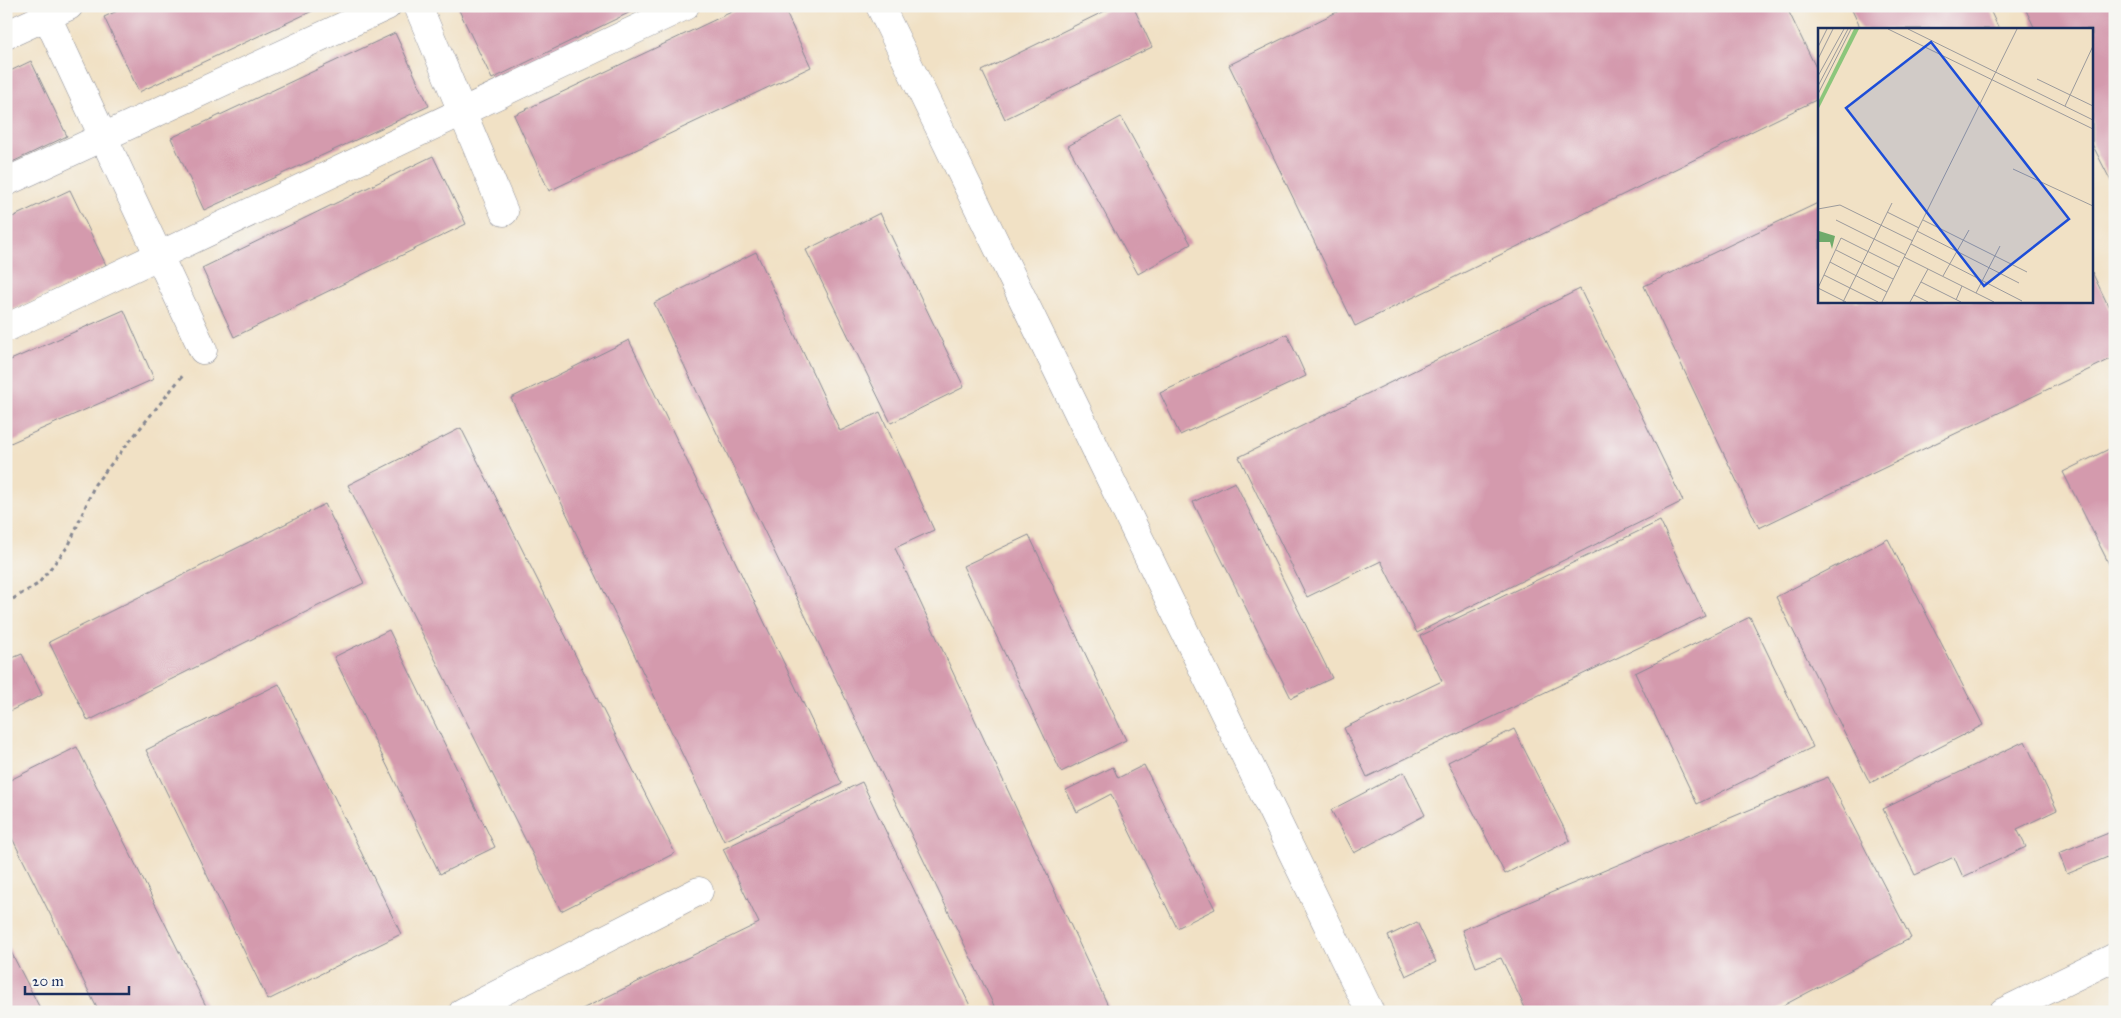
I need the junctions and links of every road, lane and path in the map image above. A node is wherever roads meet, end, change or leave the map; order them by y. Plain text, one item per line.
1 (387, 6) edge
2 (418, 6) edge
3 (685, 6) edge
4 (880, 6) edge
5 (53, 10) edge
6 (6, 35) edge
7 (462, 112) junction
8 (104, 137) junction
9 (6, 182) edge
10 (504, 212) dead end
11 (158, 255) junction
12 (6, 328) edge
13 (203, 350) joint
14 (6, 603) edge
15 (699, 891) dead end
16 (2115, 957) edge
17 (463, 1012) edge
18 (1370, 1012) edge
19 (2003, 1012) edge

1 - 8 street
2 - 7 street
3 - 7 street
4 - 18 street
5 - 6 street
5 - 8 street
7 - 10 street
7 - 11 street
8 - 9 street
8 - 11 street
11 - 12 street
11 - 13 street
13 - 14 path
15 - 17 street
16 - 19 street

